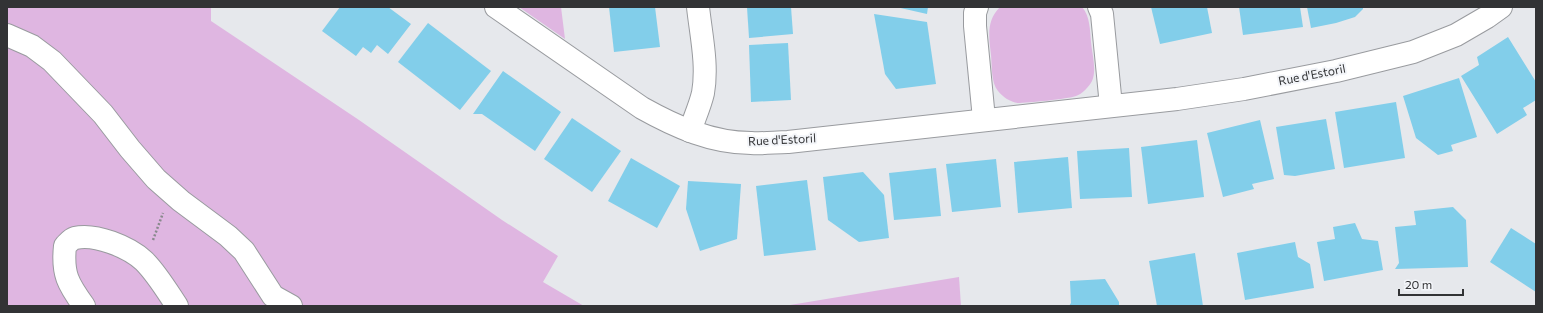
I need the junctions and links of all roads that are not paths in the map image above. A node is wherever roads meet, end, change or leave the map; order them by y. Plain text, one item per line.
1 (496, 7) edge
2 (698, 7) edge
3 (977, 7) edge
4 (1099, 7) edge
5 (1501, 7) edge
6 (7, 35) edge
7 (1111, 106) junction
8 (984, 120) junction
9 (690, 131) junction
10 (84, 306) edge
11 (177, 306) edge
12 (291, 306) edge

1 - 9 street, Rue d'Estoril
2 - 9 street
3 - 8 street
4 - 7 street
5 - 7 street, Rue d'Estoril
6 - 12 street
7 - 8 street, Rue d'Estoril
8 - 9 street, Rue d'Estoril
10 - 11 street

